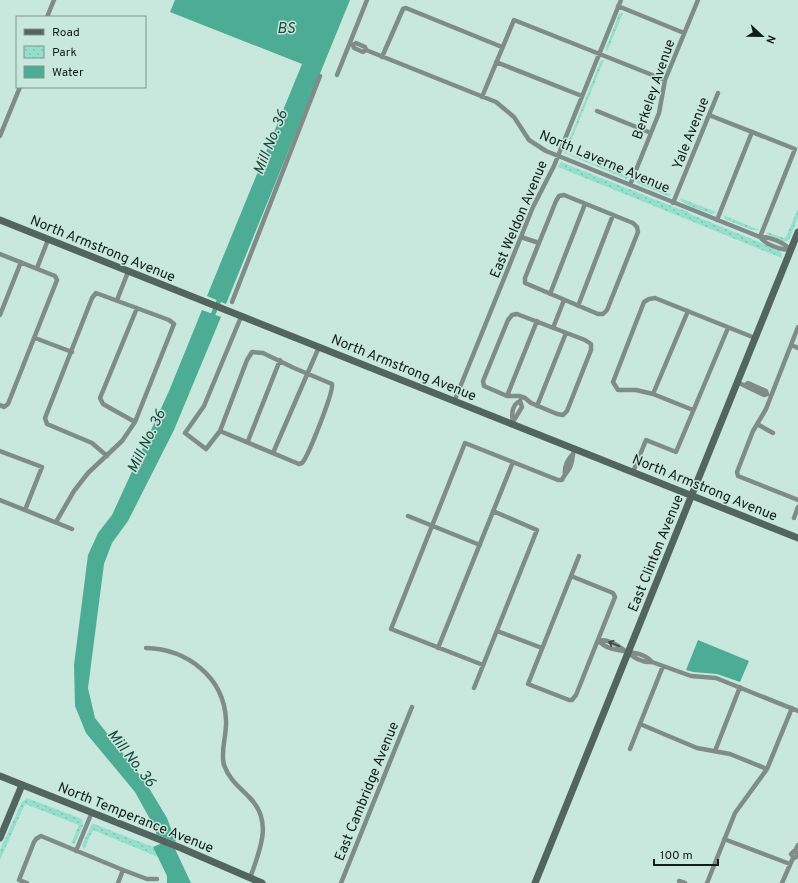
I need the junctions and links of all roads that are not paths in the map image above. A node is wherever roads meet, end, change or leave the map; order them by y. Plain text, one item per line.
1 (54, 0) edge
2 (367, 0) edge
3 (621, 0) edge
4 (698, 0) edge
5 (618, 6) junction
6 (48, 16) edge
7 (684, 33) junction
8 (351, 44) junction
9 (502, 47) junction
10 (599, 54) junction
11 (382, 57) junction
12 (496, 62) junction
13 (337, 75) dead end
14 (320, 76) dead end
15 (665, 80) junction
16 (20, 88) edge
17 (718, 93) dead end
18 (582, 96) junction
19 (482, 97) junction
20 (598, 111) dead end
21 (709, 115) junction
22 (752, 132) junction
23 (651, 133) junction
24 (0, 136) edge
25 (558, 156) junction
26 (630, 186) junction
27 (673, 203) junction
28 (586, 204) junction
29 (613, 215) junction
30 (0, 220) edge
31 (717, 220) junction
32 (798, 232) edge
33 (521, 237) junction
34 (760, 238) junction
35 (48, 240) junction
36 (539, 243) junction
37 (791, 250) junction
38 (0, 254) edge
39 (21, 262) junction
40 (37, 268) junction
41 (128, 272) junction
42 (550, 294) junction
43 (118, 300) junction
44 (564, 300) junction
45 (232, 302) dead end
46 (578, 306) junction
47 (136, 308) junction
48 (688, 311) junction
49 (0, 315) edge
50 (241, 317) junction
51 (537, 321) junction
52 (798, 327) edge
53 (553, 328) junction
54 (728, 328) junction
55 (566, 333) junction
56 (35, 338) junction
57 (755, 338) junction
58 (791, 345) junction
59 (319, 347) junction
60 (798, 348) edge
61 (72, 352) junction
62 (280, 360) junction
63 (308, 374) junction
64 (737, 382) junction
65 (653, 394) junction
66 (769, 394) junction
67 (507, 396) junction
68 (521, 399) junction
69 (454, 402) junction
70 (0, 405) edge
71 (537, 406) junction
72 (515, 407) junction
73 (521, 409) junction
74 (693, 410) junction
75 (135, 422) junction
76 (512, 423) junction
77 (757, 424) junction
78 (220, 431) junction
79 (773, 433) dead end
80 (248, 441) junction
81 (0, 451) edge
82 (574, 452) junction
83 (274, 453) junction
84 (107, 456) junction
85 (513, 462) junction
86 (633, 472) junction
87 (692, 495) junction
88 (0, 500) edge
89 (798, 500) edge
90 (798, 507) edge
91 (25, 510) junction
92 (493, 512) junction
93 (408, 516) dead end
94 (794, 518) dead end
95 (56, 522) junction
96 (432, 526) junction
97 (72, 529) dead end
98 (798, 538) edge
99 (480, 545) junction
100 (579, 556) dead end
101 (571, 576) junction
102 (497, 631) junction
103 (598, 640) junction
104 (146, 648) dead end
105 (438, 648) junction
106 (542, 648) junction
107 (629, 653) junction
108 (483, 665) junction
109 (663, 666) junction
110 (740, 687) junction
111 (474, 688) dead end
112 (412, 707) dead end
113 (792, 708) junction
114 (798, 711) edge
115 (640, 724) junction
116 (630, 749) dead end
117 (715, 750) junction
118 (767, 769) junction
119 (0, 776) edge
120 (22, 785) junction
121 (92, 812) junction
122 (0, 838) edge
123 (724, 838) junction
124 (798, 845) edge
125 (76, 851) junction
126 (797, 854) edge
127 (790, 864) junction
128 (123, 870) junction
129 (250, 878) junction
130 (158, 879) dead end
131 (18, 881) edge
132 (679, 881) dead end
133 (27, 883) edge
134 (118, 883) edge
135 (262, 883) edge
136 (341, 883) edge
137 (535, 883) edge
138 (685, 883) edge
139 (707, 883) edge
140 (782, 883) edge

1 - 6 street
2 - 8 street
3 - 5 street, East Weldon Avenue
4 - 7 street, Berkeley Avenue
5 - 7 street
5 - 10 street, East Weldon Avenue
7 - 15 street, Berkeley Avenue
8 - 11 street, North Laverne Avenue
8 - 13 street
9 - 10 street
9 - 11 street
9 - 12 street
10 - 15 street
10 - 18 street, East Weldon Avenue
11 - 19 street, North Laverne Avenue
12 - 18 street
12 - 19 street
14 - 45 street
15 - 23 street, Berkeley Avenue
16 - 24 street
17 - 21 street, Yale Avenue
18 - 25 street, East Weldon Avenue
19 - 25 street, North Laverne Avenue
20 - 23 street
21 - 22 street
21 - 27 street, Yale Avenue
22 - 31 street
22 - 34 street
23 - 26 street, Berkeley Avenue
25 - 26 street, North Laverne Avenue
25 - 33 street, East Weldon Avenue
26 - 27 street, North Laverne Avenue
27 - 31 street, North Laverne Avenue
28 - 29 street
28 - 36 street
28 - 42 street
29 - 46 street
29 - 46 street
30 - 35 street, North Armstrong Avenue
31 - 34 street, North Laverne Avenue
32 - 37 street, East Clinton Avenue
33 - 36 street
33 - 69 street, East Weldon Avenue
34 - 37 street, North Laverne Avenue
35 - 40 street
35 - 41 street, North Armstrong Avenue
36 - 42 street
37 - 57 street, East Clinton Avenue
38 - 39 street
39 - 40 street
39 - 49 street
40 - 56 street
41 - 43 street
41 - 50 street, North Armstrong Avenue
42 - 44 street
43 - 47 street
43 - 61 street
44 - 46 street
44 - 53 street
47 - 75 street
47 - 75 street
48 - 54 street
48 - 65 street
48 - 65 street
50 - 59 street, North Armstrong Avenue
50 - 78 street
51 - 53 street
51 - 67 street
51 - 67 street
52 - 58 street
53 - 55 street
54 - 57 street
54 - 74 street
55 - 71 street
55 - 71 street
56 - 61 street
56 - 70 street
57 - 64 street, East Clinton Avenue
58 - 60 street
58 - 66 street
59 - 63 street
59 - 69 street, North Armstrong Avenue
61 - 84 street
62 - 63 street
62 - 78 street
62 - 80 street
63 - 83 street
63 - 83 street
64 - 66 street
64 - 87 street, East Clinton Avenue
65 - 74 street
66 - 77 street
67 - 68 street
68 - 71 street
68 - 72 street
68 - 73 street
69 - 76 street, North Armstrong Avenue
72 - 73 street
72 - 76 street
73 - 76 street
74 - 86 street
75 - 84 street
76 - 82 street, North Armstrong Avenue
77 - 79 street
77 - 89 street
78 - 80 street
80 - 83 street
81 - 91 street
82 - 85 street
82 - 86 street, North Armstrong Avenue
84 - 95 street
85 - 92 street
85 - 96 street
86 - 87 street, North Armstrong Avenue
87 - 98 street, North Armstrong Avenue
87 - 107 street, East Clinton Avenue
88 - 91 street
90 - 94 street
91 - 95 street
92 - 99 street
92 - 102 street
93 - 96 street
95 - 97 street
96 - 99 street
96 - 105 street
99 - 105 street
100 - 101 street
101 - 103 street
101 - 106 street
102 - 106 street
102 - 108 street
103 - 106 street
103 - 107 street
104 - 129 street
105 - 108 street
107 - 109 street
107 - 137 street, East Clinton Avenue
108 - 111 street
109 - 110 street
109 - 115 street
110 - 113 street
110 - 117 street
112 - 136 street, East Cambridge Avenue
113 - 114 street
113 - 118 street
115 - 116 street
115 - 117 street
117 - 118 street
118 - 123 street
119 - 120 street, North Temperance Avenue
120 - 121 street, North Temperance Avenue
120 - 122 street
121 - 125 street
121 - 129 street, North Temperance Avenue
123 - 127 street
123 - 139 street
124 - 126 street
125 - 128 street
125 - 131 street
126 - 127 street
127 - 140 street
128 - 130 street
128 - 134 street
129 - 135 street, North Temperance Avenue
131 - 133 street
132 - 138 street

